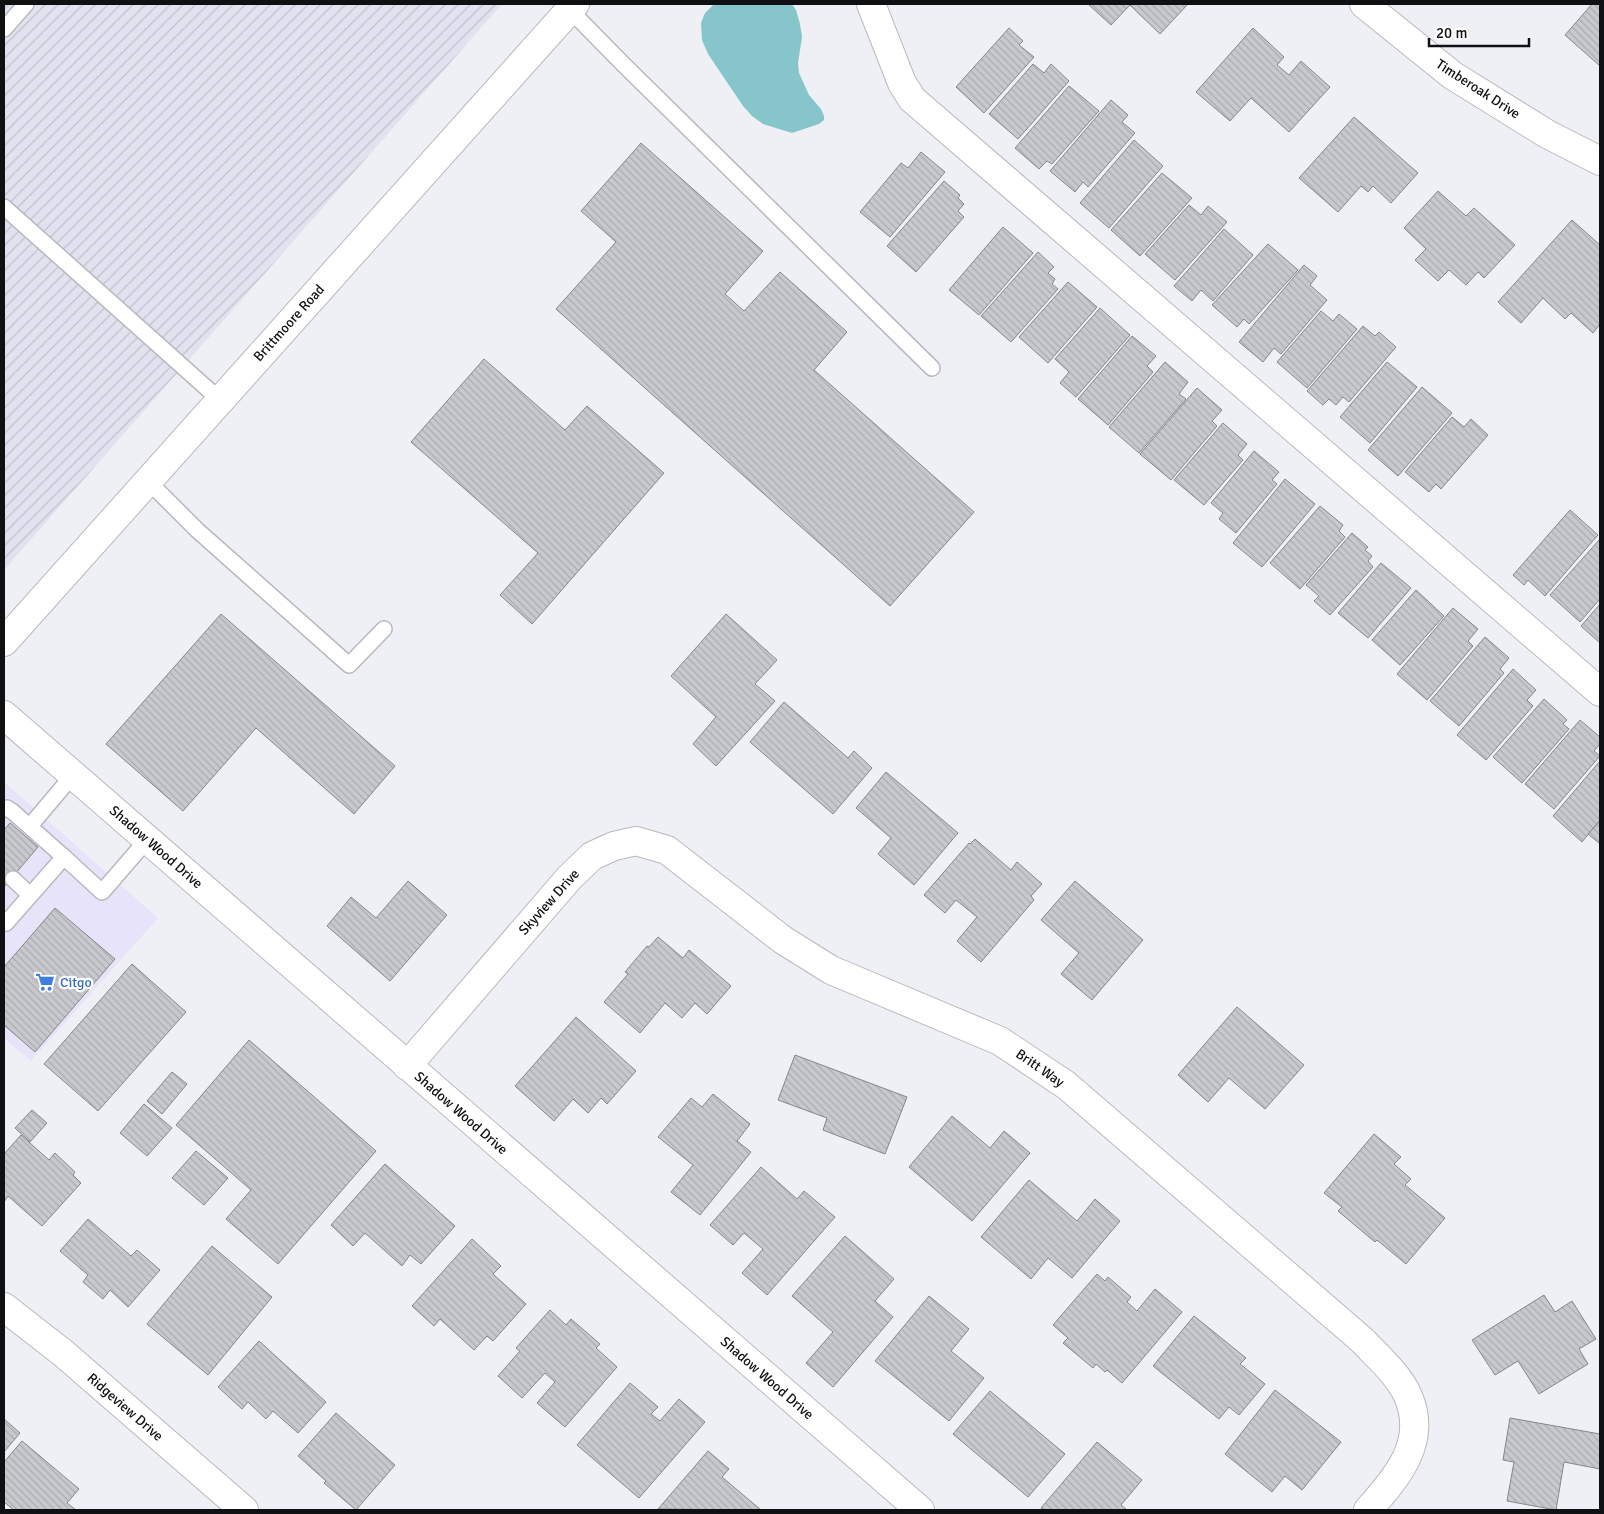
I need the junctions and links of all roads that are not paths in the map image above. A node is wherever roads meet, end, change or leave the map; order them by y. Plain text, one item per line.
1 (26, 4) edge
2 (871, 4) edge
3 (1364, 4) edge
4 (570, 5) edge
5 (4, 29) edge
6 (1600, 161) edge
7 (4, 208) edge
8 (932, 368) dead end
9 (220, 400) junction
10 (148, 481) junction
11 (384, 629) dead end
12 (4, 642) edge
13 (1600, 692) edge
14 (4, 715) edge
15 (73, 775) junction
16 (4, 809) edge
17 (30, 826) junction
18 (147, 840) junction
19 (64, 857) junction
20 (13, 879) dead end
21 (30, 895) junction
22 (727, 897) joint
23 (4, 924) edge
24 (407, 1066) junction
25 (4, 1307) edge
26 (244, 1510) edge
27 (920, 1510) edge
28 (1368, 1510) edge

1 - 5 lane
2 - 13 street
3 - 6 street, Timberoak Drive
4 - 8 lane
4 - 9 street, Brittmoore Road
7 - 9 lane
9 - 10 street, Brittmoore Road
10 - 11 lane
10 - 12 street, Brittmoore Road
14 - 15 street, Shadow Wood Drive
15 - 17 lane
15 - 18 street, Shadow Wood Drive
16 - 17 lane
17 - 19 lane
18 - 19 lane
18 - 24 street, Shadow Wood Drive
19 - 21 lane
20 - 21 lane
21 - 23 lane
22 - 24 street, Skyview Drive
22 - 28 street, Britt Way
24 - 27 street, Shadow Wood Drive
25 - 26 street, Ridgeview Drive

